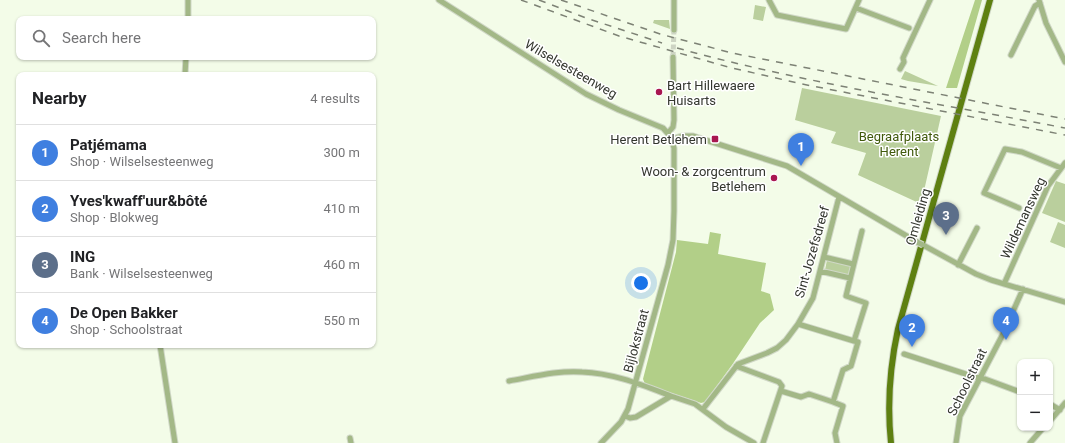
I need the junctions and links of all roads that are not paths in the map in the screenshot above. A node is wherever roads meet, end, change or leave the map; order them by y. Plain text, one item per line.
1 (188, 0) edge
2 (439, 0) edge
3 (674, 0) edge
4 (769, 0) edge
5 (859, 0) edge
6 (930, 0) edge
7 (987, 0) edge
8 (990, 0) edge
9 (1040, 2) edge
10 (856, 8) junction
11 (188, 16) edge
12 (909, 28) dead end
13 (674, 30) tunnel mouth
14 (1011, 55) dead end
15 (673, 57) tunnel mouth
16 (186, 60) edge
17 (1065, 62) edge
18 (900, 69) dead end
19 (185, 72) edge
20 (668, 133) junction
21 (672, 140) junction
22 (1063, 165) edge
23 (839, 197) junction
24 (1019, 208) dead end
25 (977, 228) dead end
26 (862, 231) dead end
27 (824, 257) junction
28 (854, 264) junction
29 (958, 265) junction
30 (820, 271) junction
31 (850, 278) junction
32 (1004, 284) junction
33 (1023, 289) junction
34 (1065, 302) edge
35 (798, 324) junction
36 (854, 340) junction
37 (160, 348) edge
38 (904, 354) dead end
39 (736, 366) junction
40 (980, 378) junction
41 (509, 381) dead end
42 (636, 382) junction
43 (781, 391) junction
44 (1017, 391) edge
45 (671, 396) junction
46 (833, 402) junction
47 (1065, 403) edge
48 (1053, 406) edge
49 (703, 409) junction
50 (1060, 410) junction
51 (625, 416) junction
52 (1053, 418) edge
53 (1040, 431) edge
54 (175, 443) edge
55 (601, 443) edge
56 (754, 443) edge
57 (763, 443) edge
58 (836, 443) edge
59 (887, 443) edge
60 (892, 443) edge
61 (956, 443) edge
62 (1030, 443) edge

1 - 11 street
2 - 20 street, Wilselsesteenweg
3 - 13 street
4 - 10 street
5 - 10 street
6 - 18 street
7 - 59 main road, Omleiding
8 - 60 main road, Omleiding
9 - 14 street
9 - 17 street
10 - 12 street
15 - 20 street
16 - 19 street
20 - 21 street, Wilselsesteenweg
21 - 23 street
21 - 42 street, Bijlokstraat
22 - 24 street
22 - 32 street, Wildemansweg
23 - 27 street, Sint-Jozefsdreef
23 - 29 street, bridge
25 - 29 street
26 - 28 street
27 - 28 street
27 - 30 street, Sint-Jozefsdreef
28 - 31 street
29 - 32 street
30 - 31 street
30 - 35 street, Sint-Jozefsdreef
31 - 36 street
32 - 33 street
33 - 34 street
33 - 40 street, Schoolstraat
35 - 36 street
35 - 39 street, Sint-Jozefsdreef
36 - 46 street
37 - 54 street
38 - 40 street
39 - 43 street
39 - 49 street, Sint-Jozefsdreef
40 - 44 street
40 - 61 street, Schoolstraat
41 - 42 street
42 - 45 street
42 - 51 street, Bijlokstraat
43 - 46 street
43 - 57 street
45 - 49 street
45 - 51 street
46 - 58 street
47 - 50 street
48 - 50 street
49 - 56 street
50 - 52 street
51 - 55 street, Bijlokstraat
53 - 62 street

